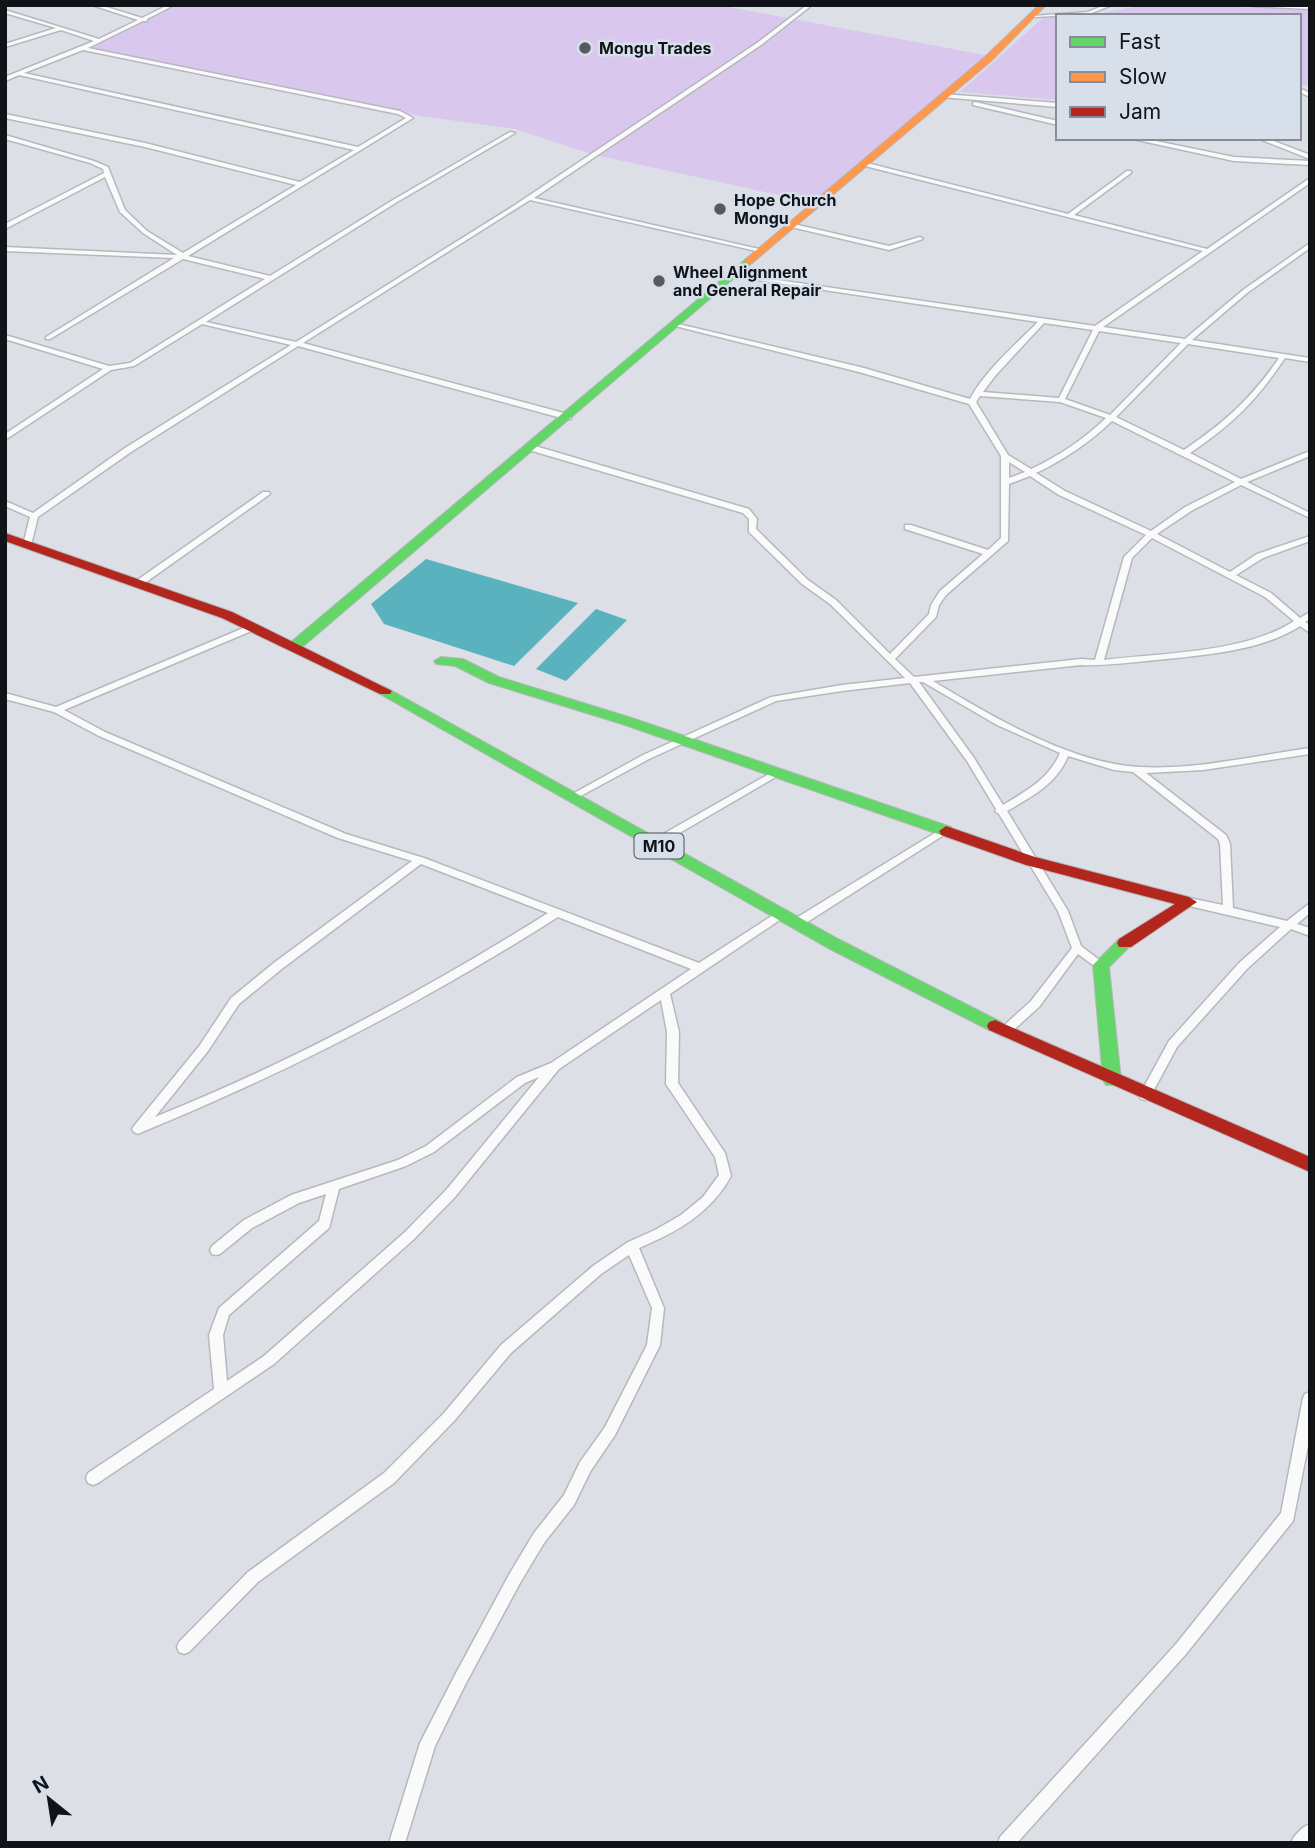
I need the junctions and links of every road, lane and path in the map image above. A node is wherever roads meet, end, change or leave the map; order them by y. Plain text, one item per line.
1 (94, 5) edge
2 (124, 5) edge
3 (172, 5) edge
4 (810, 5) edge
5 (1110, 5) edge
6 (1252, 5) edge
7 (1310, 8) edge
8 (5, 10) edge
9 (110, 10) junction
10 (1039, 10) edge
11 (21, 16) junction
12 (5, 20) edge
13 (145, 20) junction
14 (59, 29) junction
15 (98, 40) junction
16 (5, 46) edge
17 (83, 48) junction
18 (20, 74) junction
19 (5, 79) edge
20 (950, 97) junction
21 (1056, 105) edge
22 (5, 116) edge
23 (1056, 123) edge
24 (512, 133) dead end
25 (5, 137) edge
26 (1140, 140) edge
27 (1265, 140) edge
28 (359, 149) junction
29 (1310, 157) edge
30 (1310, 163) edge
31 (863, 164) junction
32 (1129, 172) dead end
33 (107, 174) junction
34 (1310, 180) edge
35 (302, 184) junction
36 (528, 198) junction
37 (1070, 215) junction
38 (789, 225) junction
39 (5, 227) edge
40 (920, 239) dead end
41 (1310, 244) edge
42 (5, 249) edge
43 (759, 251) junction
44 (1209, 251) junction
45 (185, 257) junction
46 (731, 274) junction
47 (271, 279) junction
48 (1043, 320) junction
49 (204, 323) junction
50 (674, 325) junction
51 (1097, 328) junction
52 (5, 338) edge
53 (48, 338) dead end
54 (1185, 343) junction
55 (298, 345) junction
56 (1283, 357) junction
57 (1310, 360) edge
58 (109, 368) junction
59 (974, 398) junction
60 (1061, 400) junction
61 (568, 417) junction
62 (1113, 418) junction
63 (5, 438) edge
64 (532, 448) junction
65 (1185, 453) junction
66 (1310, 453) edge
67 (1005, 456) junction
68 (1031, 473) junction
69 (1241, 481) junction
70 (1007, 482) junction
71 (266, 494) dead end
72 (5, 503) edge
73 (34, 516) junction
74 (1310, 516) edge
75 (908, 527) dead end
76 (1150, 534) junction
77 (5, 537) edge
78 (1310, 538) edge
79 (27, 545) junction
80 (990, 553) junction
81 (1231, 575) junction
82 (139, 583) junction
83 (1310, 615) edge
84 (1300, 623) junction
85 (253, 627) junction
86 (1310, 630) edge
87 (296, 645) junction
88 (892, 657) junction
89 (441, 661) dead end
90 (1099, 663) junction
91 (927, 681) junction
92 (914, 682) junction
93 (5, 696) edge
94 (57, 710) junction
95 (685, 742) junction
96 (1310, 751) edge
97 (1065, 752) junction
98 (1136, 770) junction
99 (776, 773) junction
100 (572, 797) junction
101 (1000, 811) junction
102 (943, 831) junction
103 (655, 843) junction
104 (420, 860) junction
105 (1031, 861) junction
106 (1189, 902) junction
107 (1310, 907) edge
108 (1228, 910) junction
109 (555, 914) junction
110 (782, 915) junction
111 (797, 923) junction
112 (1289, 925) junction
113 (1310, 932) edge
114 (1077, 948) junction
115 (1101, 965) junction
116 (700, 968) junction
117 (665, 994) junction
118 (1004, 1032) junction
119 (555, 1066) junction
120 (1112, 1080) junction
121 (1145, 1096) junction
122 (1310, 1165) edge
123 (333, 1189) junction
124 (632, 1246) junction
125 (216, 1250) dead end
126 (222, 1392) junction
127 (1310, 1398) edge
128 (93, 1478) dead end
129 (184, 1647) dead end
130 (1310, 1832) edge
131 (397, 1843) edge
132 (1006, 1843) edge
133 (1299, 1843) edge

1 - 9 street
2 - 9 street
3 - 13 street
4 - 36 street
5 - 10 street
6 - 7 street
8 - 11 street
9 - 13 street
10 - 20 main road
11 - 12 street
11 - 14 street
13 - 15 street
14 - 15 street
14 - 16 street
15 - 17 street
17 - 18 street
17 - 28 street
18 - 19 street
18 - 28 street
20 - 21 street
20 - 23 street
20 - 31 main road
22 - 35 street
24 - 47 street
25 - 33 street
26 - 30 street
27 - 29 street
28 - 35 street
31 - 37 street
31 - 38 main road
32 - 37 street
33 - 39 street
33 - 45 street
34 - 44 street
35 - 45 street
36 - 43 street
36 - 55 street
37 - 44 street
38 - 40 street
38 - 43 main road
41 - 54 street
42 - 45 street
43 - 46 main road
44 - 51 street
45 - 47 street
45 - 53 street
46 - 48 street
46 - 50 main road
47 - 49 street
48 - 51 street
48 - 59 street
49 - 55 street
49 - 58 street
50 - 59 street
50 - 61 main road
51 - 54 street
51 - 60 street
52 - 58 street
54 - 56 street
54 - 62 street
55 - 61 street
55 - 73 street
56 - 57 street
56 - 65 street
58 - 63 street
59 - 60 street
59 - 67 street
60 - 62 street
61 - 64 main road
62 - 65 street
62 - 68 street
64 - 87 main road
64 - 88 street
65 - 69 street
66 - 69 street
67 - 68 street
67 - 70 street
68 - 70 street
68 - 76 street
69 - 74 street
69 - 76 street
70 - 80 street
71 - 82 street
72 - 73 street
73 - 79 street
75 - 80 street
76 - 81 street
76 - 90 street
77 - 79 main road, M10
78 - 81 street
79 - 82 main road, M10
80 - 88 street
81 - 84 street
82 - 85 main road, M10
83 - 84 street
84 - 86 street
84 - 90 street
85 - 87 main road, M10
85 - 94 street
87 - 100 main road, M10
88 - 92 street
89 - 95 main road
90 - 91 street
91 - 92 street
91 - 97 street
92 - 95 street
92 - 101 street
93 - 94 street
94 - 104 street
95 - 99 main road
95 - 100 street
96 - 98 street
97 - 98 street
97 - 101 street
98 - 108 street
99 - 102 main road
99 - 103 street
100 - 103 main road, M10
101 - 105 street
102 - 105 main road
102 - 111 street
103 - 110 main road, M10
104 - 109 street
104 - 109 street
105 - 106 main road
105 - 114 street
106 - 108 street
106 - 115 main road
107 - 112 street
108 - 112 street
109 - 116 street
110 - 111 main road, M10
110 - 116 street
111 - 118 main road, M10
112 - 113 street
112 - 121 street
114 - 115 street
114 - 118 street
115 - 120 main road
116 - 117 street
117 - 119 street
117 - 124 street
118 - 120 main road, M10
119 - 123 street
119 - 126 street
120 - 121 main road, M10
121 - 122 main road, M10
123 - 125 street
123 - 126 street
124 - 129 street
124 - 131 street
126 - 128 street
127 - 132 street
130 - 133 street

